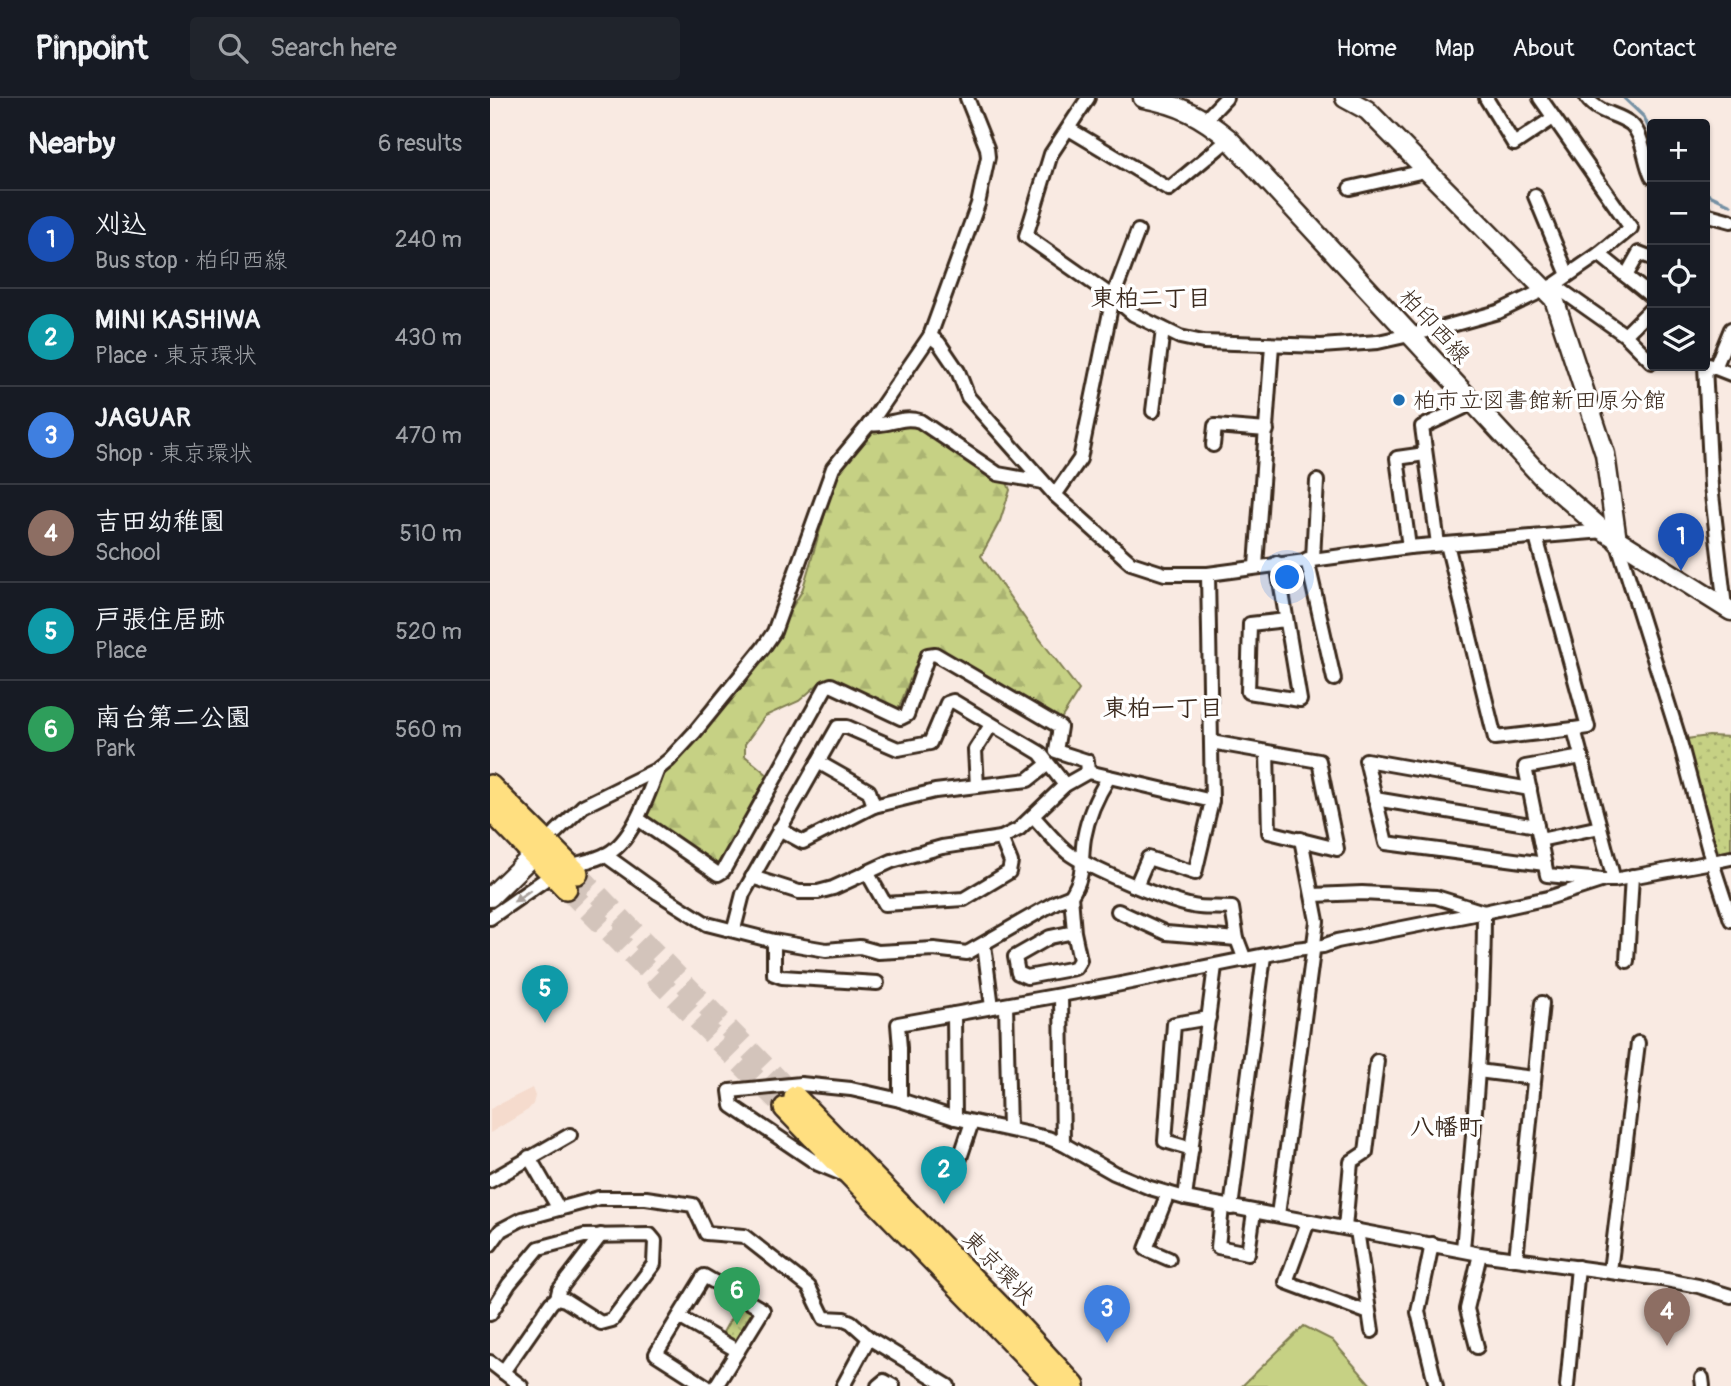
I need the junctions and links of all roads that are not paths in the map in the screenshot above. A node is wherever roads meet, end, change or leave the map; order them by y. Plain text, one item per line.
1 (967, 98) edge
2 (1088, 98) edge
3 (1143, 98) edge
4 (1226, 98) edge
5 (1486, 98) edge
6 (1540, 98) edge
7 (1587, 98) edge
8 (1356, 100) edge
9 (1553, 118) junction
10 (1205, 120) junction
11 (1069, 129) junction
12 (1229, 139) junction
13 (1647, 161) edge
14 (1429, 170) junction
15 (1350, 188) dead end
16 (1535, 196) dead end
17 (1710, 215) edge
18 (1731, 221) edge
19 (1138, 231) dead end
20 (1599, 254) junction
21 (1647, 256) edge
22 (1568, 275) junction
23 (1626, 276) junction
24 (1551, 287) junction
25 (1647, 293) edge
26 (1113, 297) junction
27 (1647, 313) edge
28 (1163, 328) junction
29 (1731, 329) edge
30 (1410, 335) junction
31 (1625, 335) junction
32 (930, 336) junction
33 (1272, 345) junction
34 (1647, 357) edge
35 (1710, 363) edge
36 (1710, 367) edge
37 (1708, 371) edge
38 (1731, 374) edge
39 (1473, 403) junction
40 (1153, 411) dead end
41 (869, 425) junction
42 (1266, 430) junction
43 (1213, 445) dead end
44 (1425, 454) junction
45 (1317, 481) dead end
46 (1042, 482) junction
47 (1055, 495) junction
48 (1611, 536) junction
49 (1536, 537) junction
50 (1443, 544) junction
51 (1409, 547) junction
52 (1310, 559) junction
53 (1277, 563) junction
54 (1256, 566) junction
55 (1208, 574) junction
56 (1728, 609) edge
57 (1286, 620) junction
58 (1334, 680) dead end
59 (991, 724) junction
60 (1574, 729) junction
61 (1211, 742) junction
62 (1267, 752) junction
63 (1582, 757) junction
64 (818, 762) junction
65 (1048, 764) junction
66 (658, 769) junction
67 (1088, 772) junction
68 (1109, 777) junction
69 (1065, 785) junction
70 (490, 786) edge
71 (977, 786) junction
72 (1530, 789) junction
73 (1375, 799) junction
74 (1212, 801) junction
75 (874, 806) junction
76 (490, 809) edge
77 (1033, 816) junction
78 (638, 819) junction
79 (1537, 826) junction
80 (1600, 827) junction
81 (779, 830) junction
82 (556, 832) dead end
83 (1002, 838) junction
84 (1301, 839) junction
85 (1540, 840) junction
86 (605, 855) junction
87 (1731, 858) edge
88 (527, 861) dead end
89 (1083, 862) junction
90 (1712, 862) junction
91 (1545, 864) junction
92 (867, 872) junction
93 (567, 875) junction
94 (1632, 876) junction
95 (752, 877) junction
96 (1609, 880) junction
97 (1136, 886) junction
98 (1312, 895) junction
99 (1071, 896) junction
100 (490, 897) edge
101 (1118, 911) dead end
102 (1484, 912) junction
103 (490, 918) edge
104 (1731, 920) edge
105 (734, 929) junction
106 (1073, 932) junction
107 (1237, 939) junction
108 (774, 941) junction
109 (984, 946) junction
110 (1314, 947) junction
111 (1265, 956) junction
112 (1245, 960) junction
113 (1627, 961) dead end
114 (1215, 966) junction
115 (877, 983) dead end
116 (1060, 996) junction
117 (1542, 1003) dead end
118 (1006, 1005) junction
119 (992, 1007) junction
120 (954, 1014) junction
121 (1209, 1018) junction
122 (1638, 1043) dead end
123 (1377, 1061) dead end
124 (1478, 1071) junction
125 (1534, 1078) junction
126 (900, 1100) junction
127 (955, 1118) junction
128 (972, 1122) junction
129 (1009, 1129) junction
130 (570, 1135) dead end
131 (1063, 1144) junction
132 (1192, 1149) junction
133 (528, 1157) junction
134 (955, 1173) dead end
135 (852, 1178) junction
136 (490, 1181) edge
137 (1168, 1193) junction
138 (1185, 1198) junction
139 (1227, 1207) junction
140 (559, 1209) junction
141 (1254, 1212) junction
142 (1278, 1215) junction
143 (1308, 1222) junction
144 (1351, 1229) junction
145 (601, 1236) junction
146 (1432, 1244) junction
147 (490, 1245) edge
148 (1463, 1249) junction
149 (1480, 1254) junction
150 (1169, 1259) dead end
151 (1516, 1259) junction
152 (1577, 1268) junction
153 (1610, 1271) junction
154 (1731, 1296) edge
155 (557, 1298) junction
156 (1369, 1313) junction
157 (490, 1314) edge
158 (679, 1317) junction
159 (1372, 1331) dead end
160 (869, 1338) junction
161 (1477, 1347) dead end
162 (738, 1351) junction
163 (490, 1362) edge
164 (503, 1372) junction
165 (521, 1386) edge
166 (706, 1386) edge
167 (716, 1386) edge
168 (843, 1386) edge
169 (878, 1386) edge
170 (893, 1386) edge
171 (947, 1386) edge
172 (1055, 1386) edge
173 (1074, 1386) edge
174 (1436, 1386) edge
175 (1567, 1386) edge

1 - 32 street
2 - 11 street
3 - 10 main road, 柏印西線
4 - 10 street
5 - 9 street
6 - 9 street
7 - 13 street
8 - 14 main road
9 - 20 street
10 - 12 main road, 柏印西線
11 - 12 street
11 - 26 street
12 - 30 main road, 柏印西線
14 - 15 street
14 - 24 main road
16 - 22 street
17 - 18 street
19 - 26 street
20 - 22 street
20 - 23 street
21 - 23 street
22 - 24 street
23 - 25 street
24 - 30 street
24 - 31 street
24 - 48 main road
26 - 28 street
26 - 47 street
27 - 31 street
28 - 33 street
28 - 40 street
29 - 35 street
30 - 33 street
30 - 39 main road, 柏印西線
31 - 34 street
32 - 41 street
32 - 46 street
33 - 42 street
36 - 38 street
37 - 56 street
39 - 44 street
39 - 48 main road, 柏印西線
41 - 46 street
41 - 66 street
42 - 43 street
42 - 54 street
44 - 50 street
44 - 51 street
45 - 52 street
46 - 47 street
47 - 55 street
48 - 49 street
48 - 56 main road, 柏印西線
48 - 90 street
49 - 50 street
49 - 60 street
50 - 51 street
50 - 60 street
51 - 52 street
52 - 53 street
52 - 58 street
53 - 54 street
53 - 57 street
54 - 55 street
55 - 61 street
57 - 57 street
59 - 64 street
59 - 65 street
59 - 71 street
60 - 63 street
61 - 62 street
61 - 74 street
62 - 84 street
62 - 84 street
63 - 72 street
63 - 80 street
64 - 75 street
64 - 81 street
65 - 69 street
65 - 71 street
66 - 78 street
66 - 82 street
67 - 68 street
67 - 69 street
67 - 78 street
68 - 74 street
68 - 89 street
69 - 77 street
70 - 93 highway
71 - 75 street
72 - 73 street
72 - 79 street
73 - 79 street
73 - 91 street
74 - 97 street
75 - 81 street
76 - 93 highway
77 - 83 street
77 - 89 street
78 - 86 street
79 - 85 street
80 - 85 street
80 - 96 street
81 - 95 street
83 - 92 street
83 - 92 street
84 - 98 street
85 - 91 street
86 - 93 street
86 - 105 street
87 - 90 street
88 - 100 main road
89 - 97 street
89 - 99 street
90 - 94 street
90 - 104 street
91 - 96 street
92 - 95 street
93 -> 103 street
94 - 96 street
94 - 113 street
95 - 105 street
96 - 102 street
97 - 107 street
98 - 102 street
98 - 110 street
99 - 106 street
99 - 109 street
101 - 107 street
102 - 110 street
102 - 124 street
105 - 108 street
106 - 106 street
107 - 112 street
108 - 109 street
108 - 115 street
109 - 119 street
110 - 111 street
110 - 142 street
111 - 112 street
111 - 139 street
112 - 114 street
114 - 116 street
114 - 121 street
116 - 118 street
116 - 131 street
117 - 125 street
118 - 119 street
118 - 129 street
119 - 120 street
120 - 126 street
120 - 127 street
121 - 132 street
121 - 132 street
122 - 153 street
123 - 144 street
124 - 125 street
124 - 148 street
125 - 151 street
126 - 127 street
126 - 135 street
127 - 128 street
128 - 129 street
128 - 134 street
129 - 131 street
130 - 133 street
131 - 137 street
132 - 138 street
133 - 136 street
133 - 140 street
135 - 172 highway, 東京環状
135 - 173 highway, 東京環状
137 - 138 street
137 - 150 street
138 - 139 street
139 - 141 street
139 - 141 street
140 - 147 street
140 - 160 street
141 - 142 street
142 - 143 street
143 - 144 street
143 - 156 street
144 - 146 street
144 - 156 street
145 - 155 street
145 - 155 street
145 - 157 street
146 - 148 street
146 - 174 street
148 - 149 street
149 - 151 street
149 - 161 street
151 - 152 street
152 - 153 street
152 - 175 street
153 - 154 street
155 - 164 street
156 - 159 street
158 - 162 street
158 - 162 street
158 - 166 street
160 - 168 street
160 - 171 street
162 - 167 street
163 - 164 street
164 - 165 street
169 - 170 street

